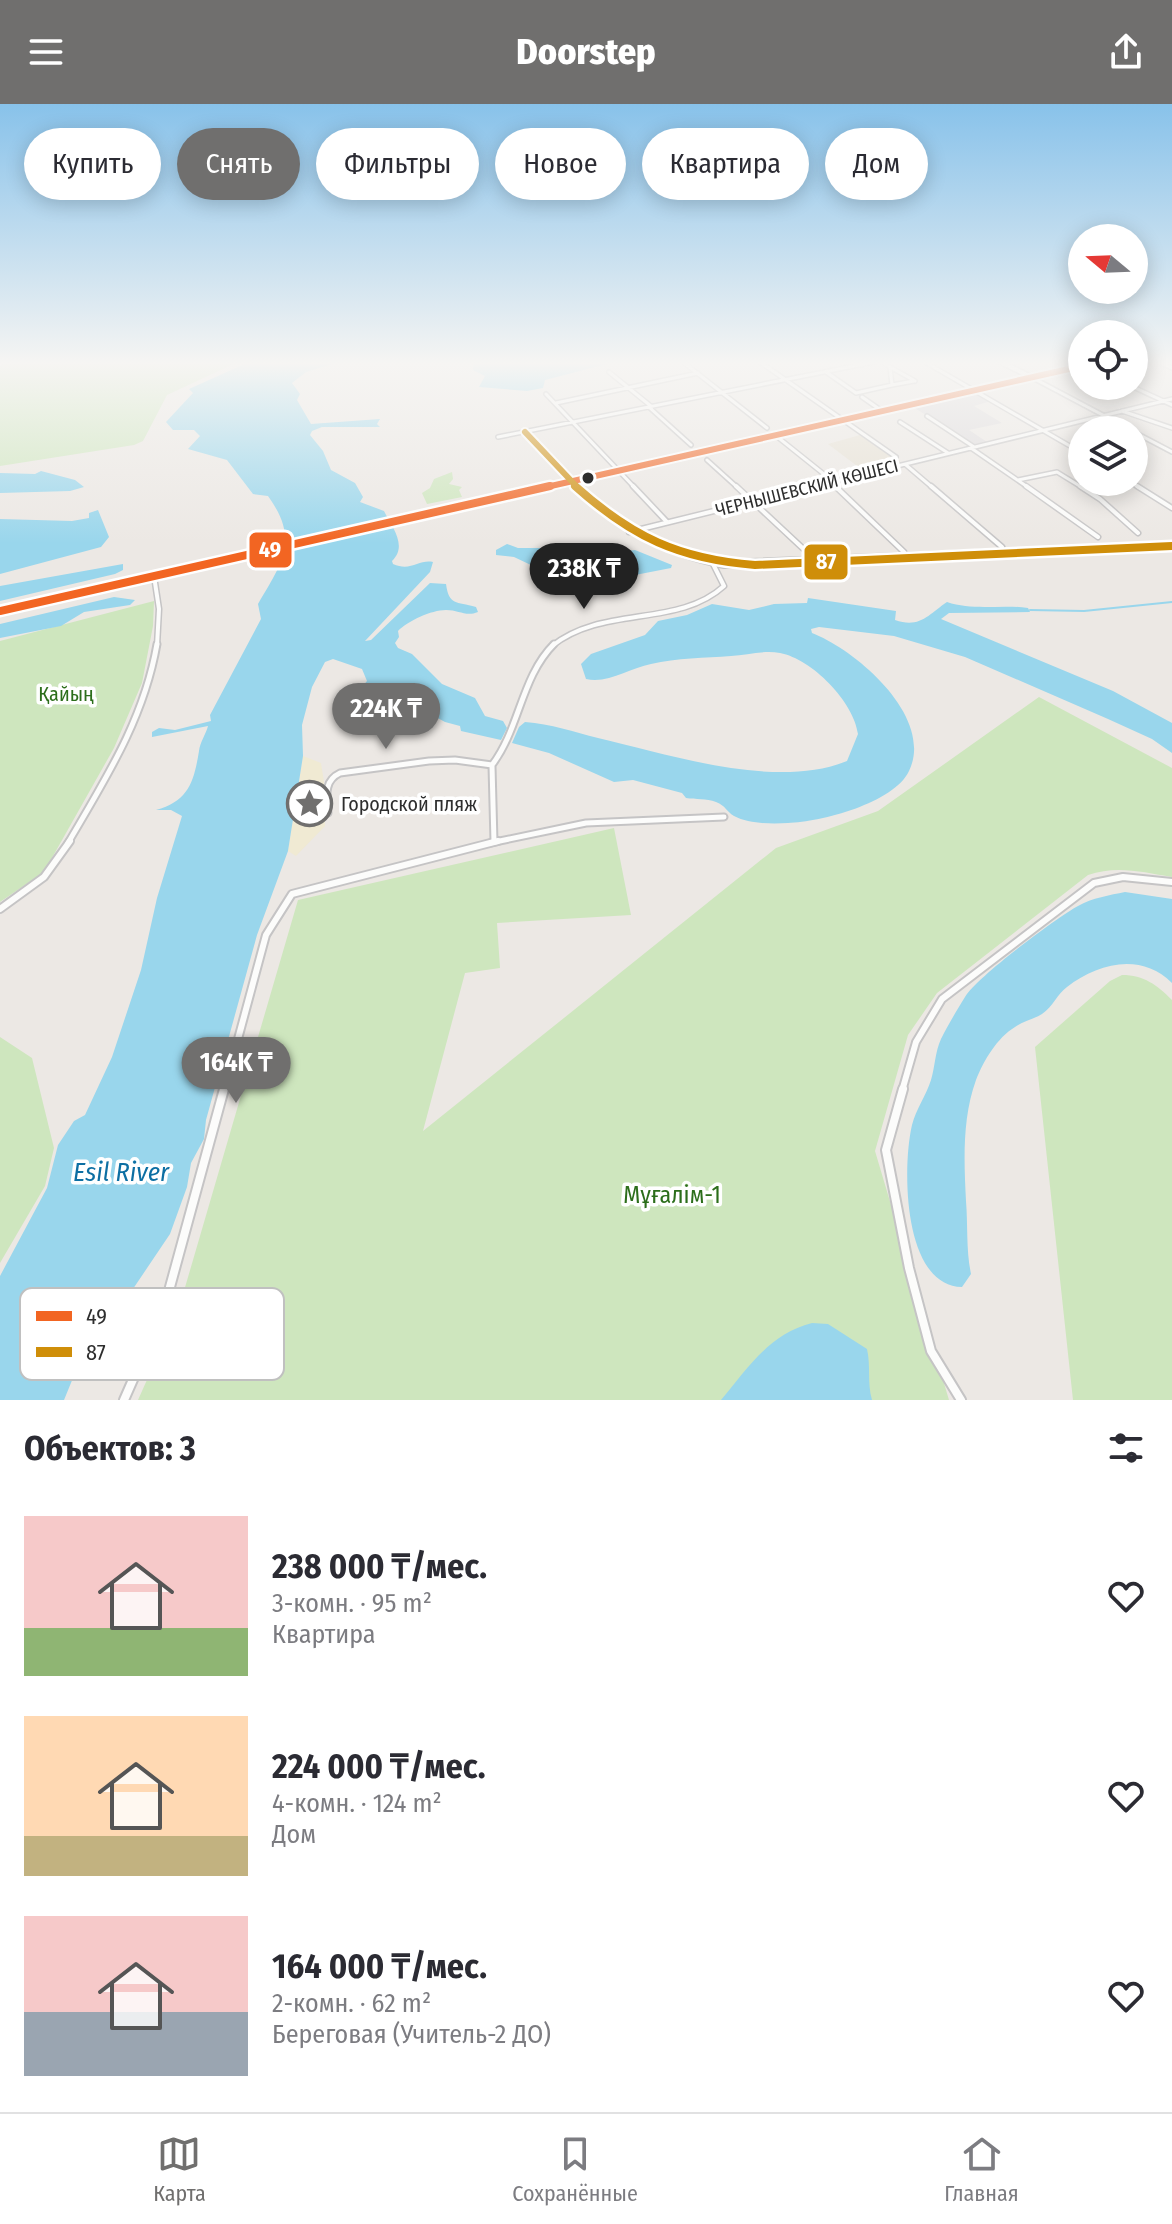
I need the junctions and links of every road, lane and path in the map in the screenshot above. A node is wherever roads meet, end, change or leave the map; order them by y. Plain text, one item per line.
1 (667, 422) edge
2 (760, 422) edge
3 (832, 422) edge
4 (847, 422) edge
5 (900, 422) dead end
6 (936, 422) edge
7 (1032, 422) edge
8 (573, 423) joint
9 (1068, 425) edge
10 (767, 428) dead end
11 (1045, 430) junction
12 (525, 432) junction
13 (775, 435) junction
14 (498, 437) dead end
15 (1148, 439) edge
16 (1068, 444) edge
17 (691, 445) dead end
18 (973, 448) junction
19 (1172, 452) edge
20 (949, 454) junction
21 (896, 457) dead end
22 (707, 460) dead end
23 (905, 464) junction
24 (619, 471) junction
25 (1018, 480) junction
26 (570, 482) junction
27 (830, 482) junction
28 (1148, 493) edge
29 (752, 502) junction
30 (1172, 508) edge
31 (668, 522) junction
32 (629, 532) junction
33 (1138, 533) dead end
34 (1098, 537) dead end
35 (1172, 546) edge
36 (1002, 547) dead end
37 (904, 552) dead end
38 (810, 555) dead end
39 (712, 562) junction
40 (154, 576) junction
41 (0, 611) edge
42 (492, 765) junction
43 (328, 813) dead end
44 (724, 817) dead end
45 (494, 842) junction
46 (1172, 882) edge
47 (0, 909) edge
48 (170, 1288) edge
49 (133, 1380) edge
50 (124, 1400) edge
51 (961, 1400) edge

1 - 17 street
2 - 10 street
3 - 13 main road
4 - 21 street
5 - 20 street
6 - 18 street
7 - 11 street
8 - 12 street
8 - 24 street
9 - 11 street, ЧЕРНЫШЕВСКИЙ КӨШЕСІ
11 - 16 street
11 - 18 street, ЧЕРНЫШЕВСКИЙ КӨШЕСІ
12 - 14 street
12 - 26 street
13 - 24 main road
13 - 27 street
15 - 19 street
18 - 20 street, ЧЕРНЫШЕВСКИЙ КӨШЕСІ
18 - 25 street
20 - 23 street, ЧЕРНЫШЕВСКИЙ КӨШЕСІ
22 - 29 street
23 - 27 street, ЧЕРНЫШЕВСКИЙ КӨШЕСІ
23 - 36 street
24 - 26 main road
24 - 31 street
25 - 33 street
25 - 34 street
26 - 32 highway
26 - 40 highway
27 - 29 street, ЧЕРНЫШЕВСКИЙ КӨШЕСІ
27 - 37 street
28 - 30 street
29 - 31 street, ЧЕРНЫШЕВСКИЙ КӨШЕСІ
29 - 38 street
31 - 32 street, ЧЕРНЫШЕВСКИЙ КӨШЕСІ
32 - 39 highway
35 - 39 highway
39 - 42 street
40 - 41 highway
40 - 47 street
42 - 43 street
42 - 45 street
44 - 45 street
45 - 48 street
46 - 51 street
49 - 50 street

